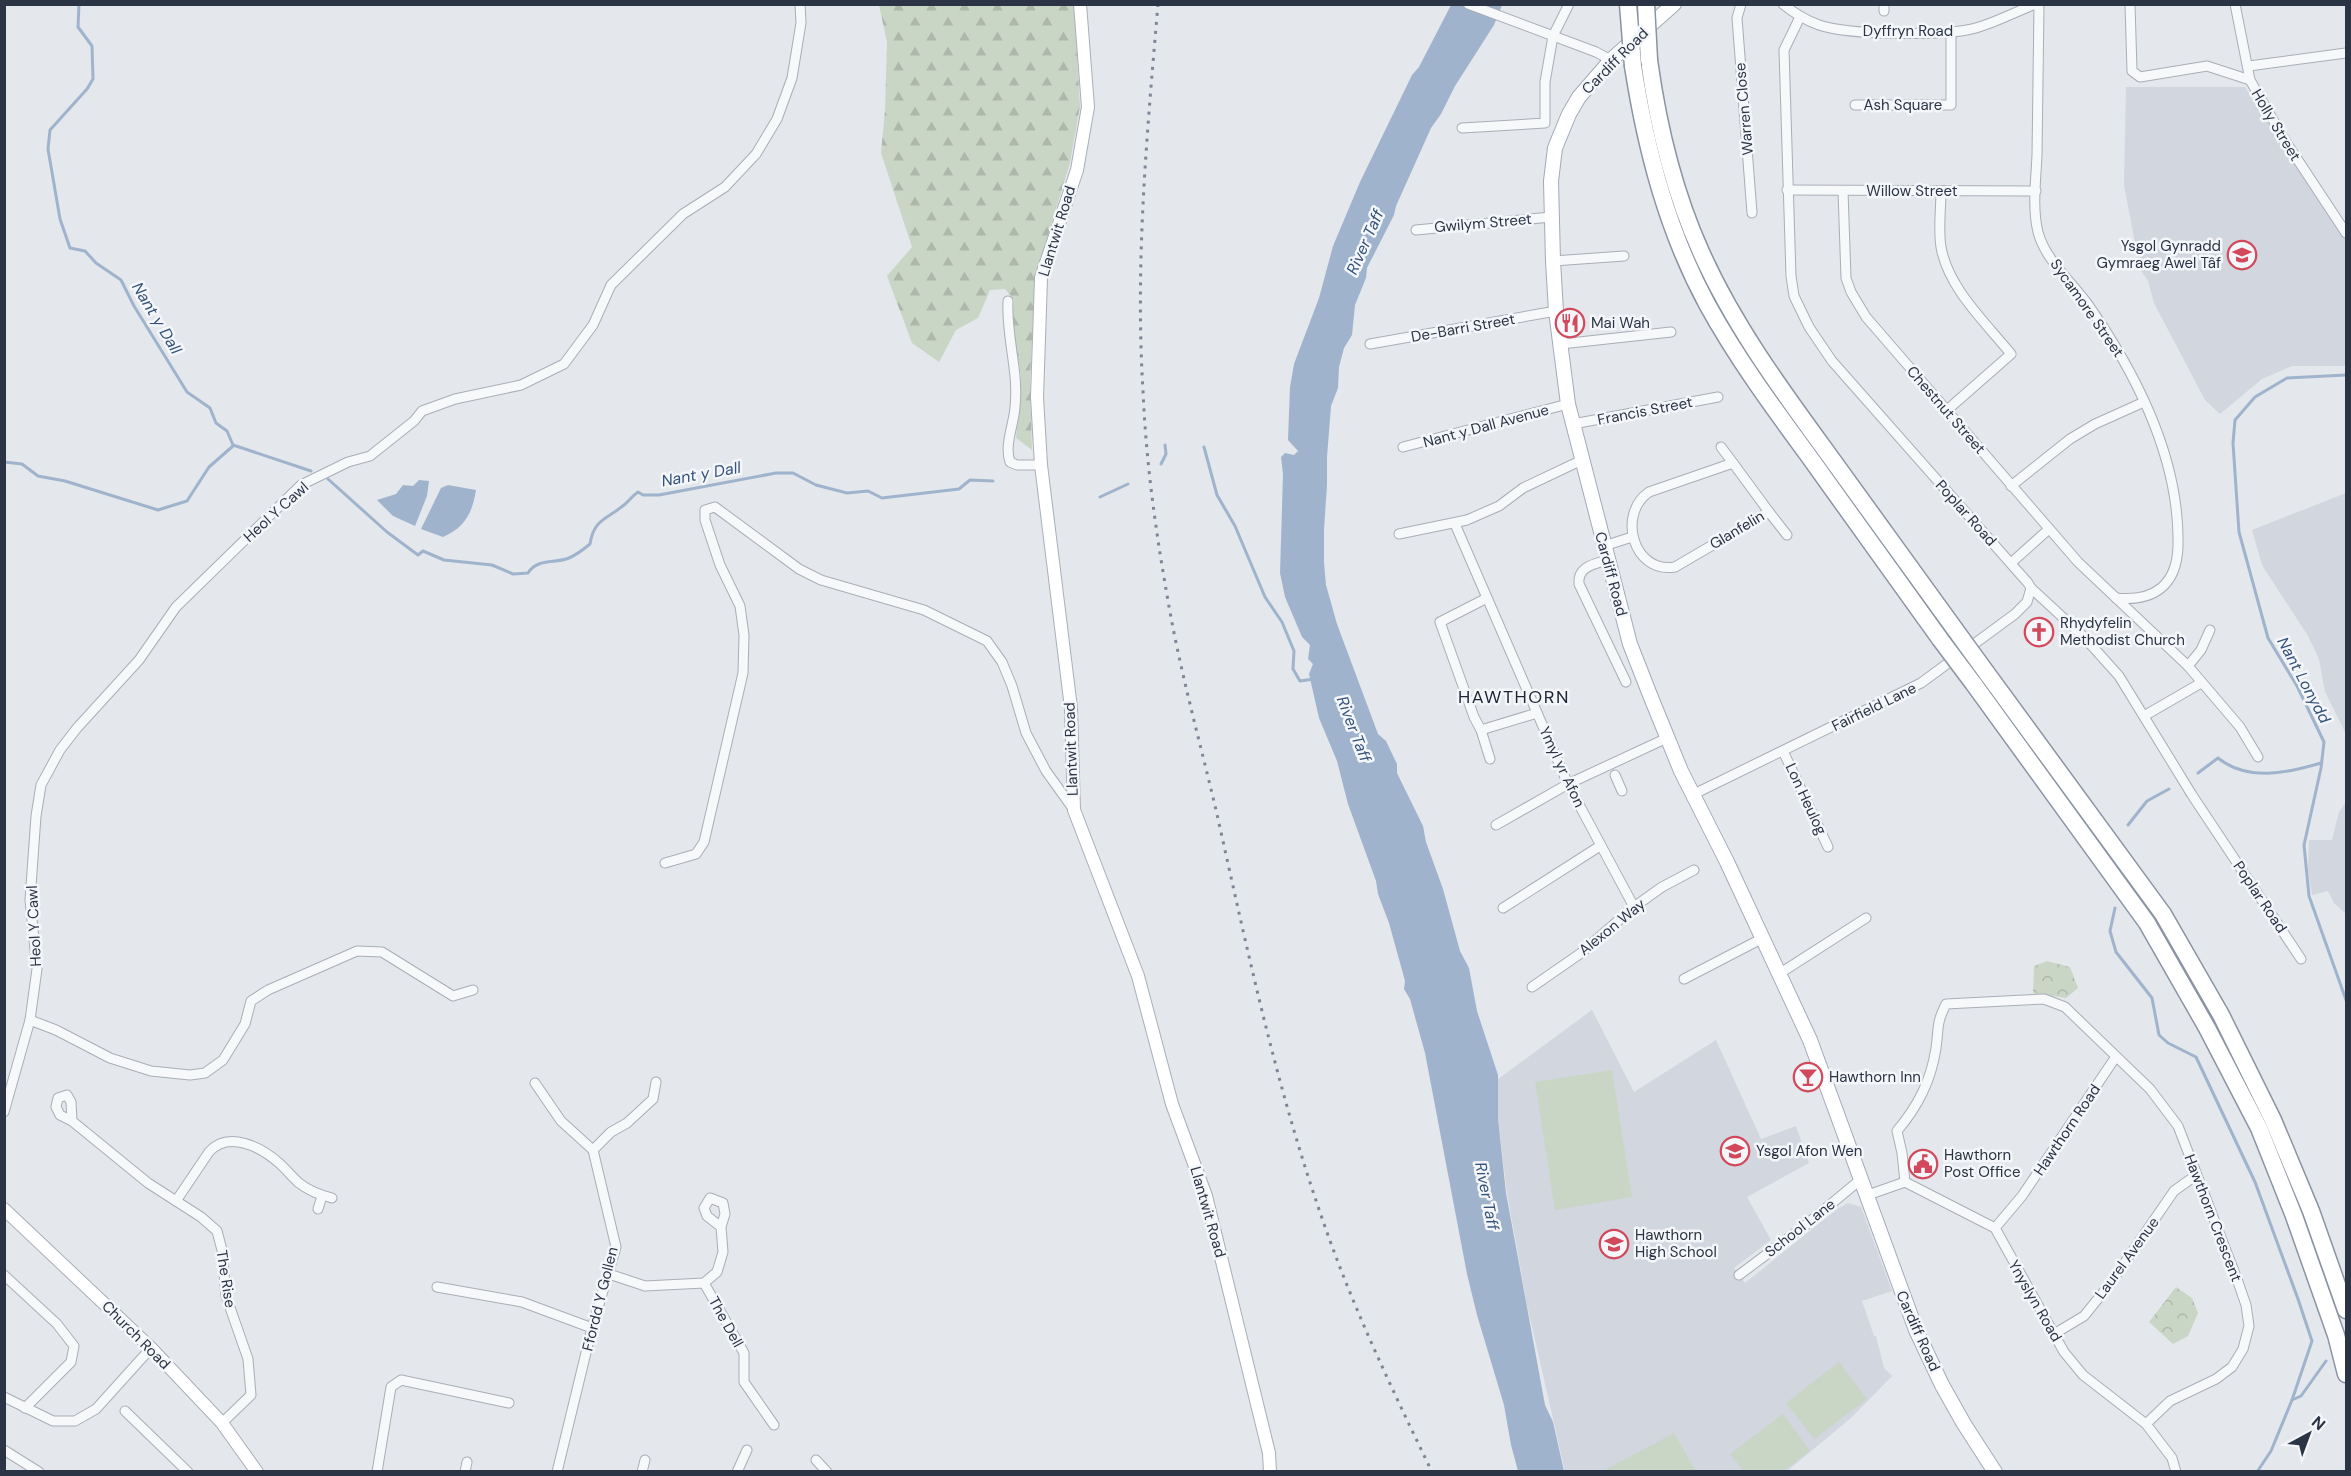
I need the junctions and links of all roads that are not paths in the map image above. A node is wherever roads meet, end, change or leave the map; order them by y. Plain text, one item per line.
1 (800, 4) edge
2 (1080, 4) edge
3 (1468, 4) edge
4 (1569, 4) edge
5 (1628, 4) edge
6 (1646, 4) edge
7 (1674, 4) edge
8 (1741, 4) edge
9 (1783, 4) edge
10 (2037, 4) edge
11 (2130, 4) edge
12 (2235, 4) edge
13 (1800, 17) junction
14 (1952, 33) junction
15 (1553, 36) junction
16 (2346, 53) edge
17 (1611, 60) junction
18 (2248, 66) junction
19 (2250, 80) junction
20 (1855, 105) dead end
21 (1462, 128) dead end
22 (1787, 190) junction
23 (1843, 191) junction
24 (1941, 191) junction
25 (2036, 191) junction
26 (1752, 213) dead end
27 (1551, 217) junction
28 (1416, 230) dead end
29 (2346, 232) edge
30 (1624, 256) dead end
31 (1553, 261) junction
32 (1008, 300) dead end
33 (1557, 311) junction
34 (1671, 332) dead end
35 (1370, 344) dead end
36 (1561, 345) junction
37 (1718, 397) dead end
38 (2144, 402) junction
39 (1568, 404) junction
40 (1946, 411) junction
41 (1573, 424) junction
42 (1403, 447) dead end
43 (1721, 447) dead end
44 (1582, 460) junction
45 (1733, 462) junction
46 (1041, 465) junction
47 (2011, 486) junction
48 (1769, 512) junction
49 (1455, 524) junction
50 (2049, 529) junction
51 (1399, 534) dead end
52 (1787, 535) dead end
53 (1632, 537) junction
54 (1604, 546) junction
55 (1607, 560) junction
56 (2011, 563) junction
57 (2031, 588) junction
58 (1488, 598) junction
59 (2116, 598) junction
60 (2210, 630) dead end
61 (2188, 666) junction
62 (1626, 682) dead end
63 (2201, 683) junction
64 (1537, 713) junction
65 (2144, 716) junction
66 (1481, 730) junction
67 (1667, 738) junction
68 (1783, 751) junction
69 (2258, 757) dead end
70 (1490, 759) dead end
71 (1612, 769) junction
72 (1568, 784) junction
73 (1622, 791) dead end
74 (1692, 795) junction
75 (1074, 810) junction
76 (1496, 825) dead end
77 (1600, 846) junction
78 (1828, 847) dead end
79 (665, 863) dead end
80 (1694, 870) dead end
81 (1634, 907) junction
82 (1503, 908) dead end
83 (1866, 918) dead end
84 (1762, 938) junction
85 (2301, 959) dead end
86 (1779, 974) junction
87 (1684, 979) dead end
88 (1532, 987) dead end
89 (473, 990) dead end
90 (30, 1020) junction
91 (2115, 1058) junction
92 (656, 1082) dead end
93 (535, 1083) dead end
94 (4, 1112) edge
95 (72, 1121) dead end
96 (593, 1150) junction
97 (2195, 1176) junction
98 (1860, 1180) junction
99 (1905, 1182) junction
100 (322, 1196) junction
101 (1865, 1196) junction
102 (333, 1198) dead end
103 (176, 1201) junction
104 (4, 1209) edge
105 (318, 1209) dead end
106 (721, 1227) dead end
107 (1995, 1228) junction
108 (4, 1275) edge
109 (609, 1275) junction
110 (1739, 1275) dead end
111 (704, 1283) junction
112 (437, 1287) dead end
113 (2346, 1310) edge
114 (592, 1328) junction
115 (2054, 1334) junction
116 (151, 1348) junction
117 (2346, 1374) edge
118 (4, 1397) edge
119 (509, 1403) dead end
120 (25, 1408) junction
121 (125, 1411) dead end
122 (222, 1423) junction
123 (2146, 1424) junction
124 (774, 1425) dead end
125 (4, 1450) edge
126 (747, 1450) dead end
127 (645, 1460) dead end
128 (816, 1460) dead end
129 (39, 1472) edge
130 (188, 1472) edge
131 (257, 1472) edge
132 (377, 1472) edge
133 (557, 1472) edge
134 (642, 1472) edge
135 (737, 1472) edge
136 (827, 1472) edge
137 (1270, 1472) edge
138 (1995, 1472) edge
139 (2176, 1472) edge

1 - 90 street, Heol Y Cawl
2 - 46 main road, Llantwit Road
3 - 15 street
4 - 15 street
5 - 117 highway, bridge
6 - 113 highway, bridge
7 - 17 main road, Cardiff Road
8 - 26 street, Warren Close
9 - 13 street, Dyffryn Road
10 - 14 street, Dyffryn Road
10 - 25 street, Sycamore Street
11 - 19 street
12 - 18 street, Holly Street
13 - 14 street, Dyffryn Road
13 - 22 street, Poplar Road
14 - 20 street, Ash Square
15 - 17 street
15 - 21 street
16 - 18 street
17 - 27 main road, Cardiff Road
18 - 19 street, Holly Street
19 - 29 street, Holly Street
22 - 23 street, Willow Street
22 - 56 street, Poplar Road
23 - 24 street, Willow Street
23 - 40 street, Chestnut Street
24 - 25 street, Willow Street
24 - 40 street
25 - 38 street, Sycamore Street
27 - 28 street, Gwilym Street
27 - 31 main road, Cardiff Road
30 - 31 street
31 - 33 main road, Cardiff Road
32 - 46 street
33 - 35 street, De-Barri Street
33 - 36 main road, Cardiff Road
34 - 36 street
36 - 39 main road, Cardiff Road
37 - 41 street, Francis Street
38 - 47 street
38 - 59 street, Sycamore Street
39 - 41 main road, Cardiff Road
39 - 42 street, Nant y Dall Avenue
40 - 47 street, Chestnut Street
41 - 44 main road, Cardiff Road
43 - 45 street, Glanfelin
44 - 49 street
44 - 54 main road, Cardiff Road
45 - 48 street, Glanfelin
45 - 53 street
46 - 75 main road, Llantwit Road
47 - 50 street, Chestnut Street
48 - 52 street
48 - 53 street, Glanfelin
49 - 51 street
49 - 58 street, Ymyl yr Afon
50 - 56 street
50 - 59 street, Chestnut Street
53 - 54 street
54 - 55 main road, Cardiff Road
55 - 62 street
55 - 67 main road, Cardiff Road
56 - 57 street, Poplar Road
57 - 65 street, Poplar Road
57 - 68 street, Fairfield Lane
58 - 64 street, Ymyl yr Afon
58 - 66 street
59 - 61 street, Chestnut Street
60 - 61 street
61 - 63 street, Chestnut Street
63 - 65 street
63 - 69 street, Chestnut Street
64 - 66 street
64 - 72 street, Ymyl yr Afon
65 - 85 street, Poplar Road
66 - 70 street
67 - 71 street
67 - 74 main road, Cardiff Road
68 - 74 street, Fairfield Lane
68 - 78 street, Lon Heulog
71 - 72 street
71 - 73 street
72 - 76 street
72 - 77 street, Ymyl yr Afon
74 - 84 main road, Cardiff Road
75 - 79 street
75 - 137 main road, Llantwit Road
77 - 81 street, Ymyl yr Afon
77 - 82 street
80 - 81 street, Alexon Way
81 - 88 street, Alexon Way
83 - 86 street
84 - 86 main road, Cardiff Road
84 - 87 street
86 - 98 main road, Cardiff Road
89 - 90 street
90 - 94 street, Heol Y Cawl
91 - 97 street, Hawthorn Crescent
91 - 99 street, Hawthorn Crescent
91 - 107 street, Hawthorn Road
92 - 96 street
93 - 96 street
95 - 103 street, The Rise
96 - 109 street, Ffordd Y Gollen
97 - 115 street, Laurel Avenue
97 - 123 street, Hawthorn Crescent
98 - 101 main road, Cardiff Road
98 - 110 street, School Lane
99 - 101 street
99 - 107 street
100 - 102 street
100 - 103 street
100 - 105 street
101 - 138 main road, Cardiff Road
103 - 122 street, The Rise
104 - 116 main road, Church Road
106 - 111 street, The Dell
107 - 115 street, Ynyslyn Road
108 - 120 street
109 - 111 street, The Dell
109 - 114 street, Ffordd Y Gollen
111 - 124 street, The Dell
112 - 114 street
114 - 133 street, Ffordd Y Gollen
115 - 123 street, Ynyslyn Road
116 - 120 street
116 - 122 main road, Church Road
118 - 120 street
119 - 132 street
121 - 130 street
122 - 131 main road, Church Road
123 - 139 street, Ynyslyn Road
125 - 129 street
126 - 135 street
127 - 134 street
128 - 136 street

